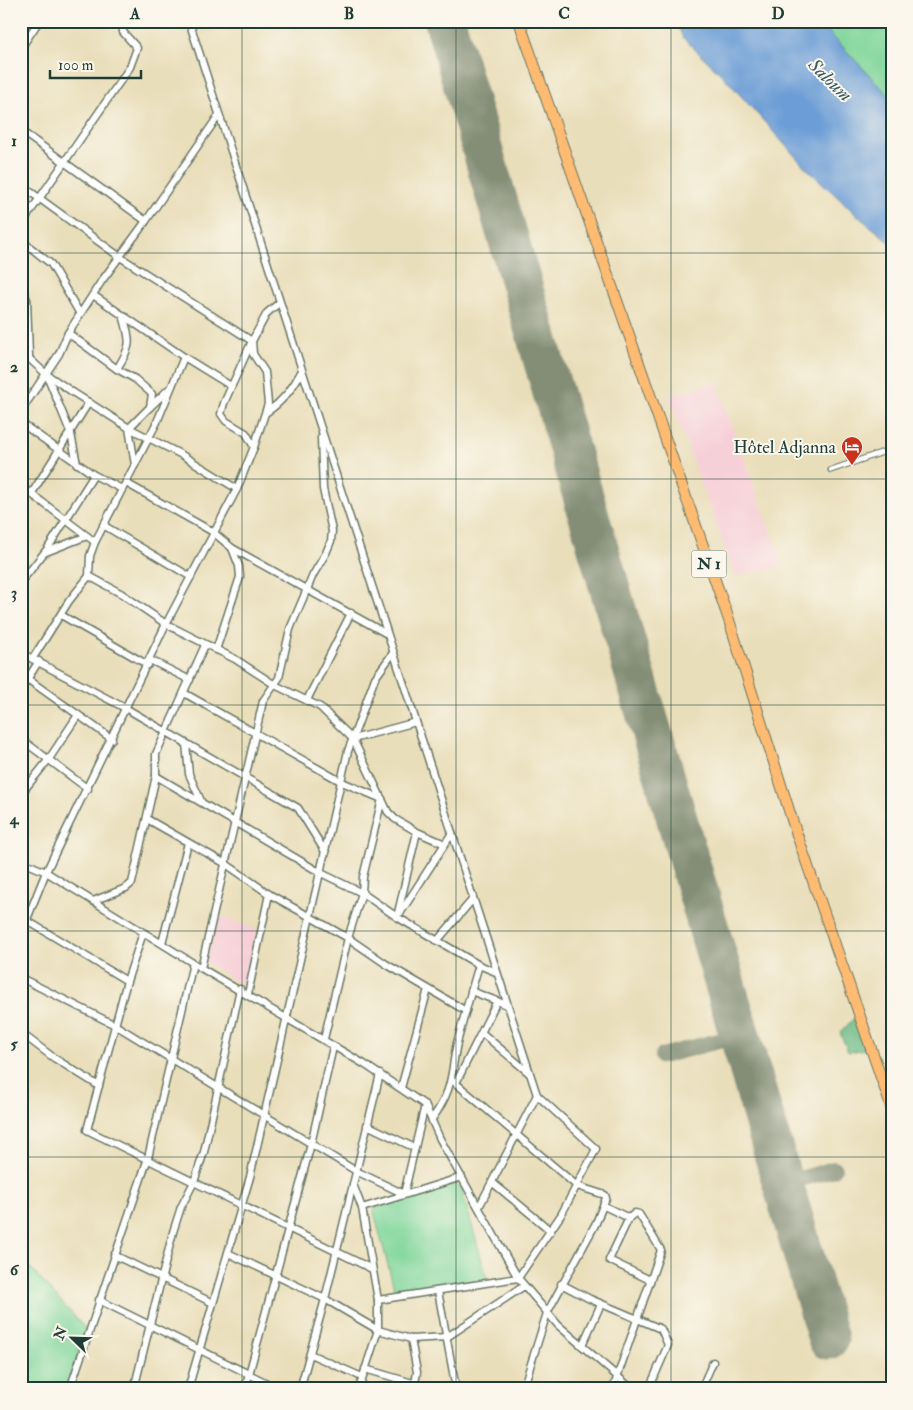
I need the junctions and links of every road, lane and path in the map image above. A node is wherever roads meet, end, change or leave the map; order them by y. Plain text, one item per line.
1 (39, 21) edge
2 (122, 21) edge
3 (189, 21) edge
4 (519, 21) edge
5 (21, 48) edge
6 (219, 115) junction
7 (21, 131) edge
8 (64, 162) junction
9 (21, 186) edge
10 (40, 199) junction
11 (146, 221) junction
12 (21, 225) edge
13 (21, 240) edge
14 (120, 257) junction
15 (21, 284) edge
16 (93, 295) junction
17 (24, 298) edge
18 (278, 303) junction
19 (80, 314) junction
20 (123, 316) junction
21 (68, 333) junction
22 (252, 342) junction
23 (21, 351) edge
24 (29, 356) junction
25 (184, 358) junction
26 (117, 369) junction
27 (301, 372) junction
28 (46, 374) junction
29 (172, 386) junction
30 (231, 386) junction
31 (89, 402) junction
32 (150, 407) junction
33 (21, 411) edge
34 (267, 412) junction
35 (21, 423) edge
36 (129, 428) junction
37 (321, 432) junction
38 (71, 434) junction
39 (150, 438) junction
40 (254, 447) junction
41 (892, 449) edge
42 (58, 451) junction
43 (77, 464) junction
44 (135, 466) junction
45 (830, 470) dead end
46 (94, 475) junction
47 (126, 483) junction
48 (21, 486) edge
49 (122, 489) junction
50 (237, 489) junction
51 (32, 494) junction
52 (65, 519) junction
53 (103, 525) junction
54 (213, 532) junction
55 (87, 536) junction
56 (95, 542) junction
57 (232, 548) junction
58 (45, 552) junction
59 (89, 576) junction
60 (191, 577) junction
61 (21, 582) edge
62 (307, 589) junction
63 (351, 613) junction
64 (61, 616) junction
65 (166, 624) junction
66 (387, 634) junction
67 (205, 645) junction
68 (216, 650) junction
69 (393, 652) junction
70 (21, 653) edge
71 (36, 660) junction
72 (149, 662) junction
73 (29, 680) junction
74 (190, 680) junction
75 (275, 686) junction
76 (21, 689) edge
77 (184, 693) junction
78 (308, 700) junction
79 (126, 709) junction
80 (78, 715) junction
81 (416, 722) junction
82 (166, 733) junction
83 (256, 733) junction
84 (21, 739) edge
85 (112, 739) junction
86 (353, 739) junction
87 (186, 744) junction
88 (49, 759) junction
89 (156, 776) junction
90 (246, 778) junction
91 (342, 782) junction
92 (88, 789) junction
93 (21, 794) edge
94 (382, 799) junction
95 (202, 802) junction
96 (147, 819) junction
97 (236, 821) junction
98 (417, 832) junction
99 (452, 833) junction
100 (188, 843) junction
101 (445, 844) junction
102 (326, 853) junction
103 (21, 861) edge
104 (226, 864) junction
105 (46, 872) junction
106 (322, 873) junction
107 (362, 893) junction
108 (269, 894) junction
109 (473, 898) junction
110 (93, 901) junction
111 (397, 917) junction
112 (310, 919) junction
113 (26, 920) junction
114 (143, 933) junction
115 (21, 934) edge
116 (348, 938) junction
117 (437, 941) junction
118 (162, 943) junction
119 (194, 963) junction
120 (479, 965) junction
121 (201, 968) junction
122 (496, 972) junction
123 (21, 978) edge
124 (127, 981) junction
125 (428, 989) junction
126 (240, 990) junction
127 (471, 991) junction
128 (248, 994) junction
129 (496, 1001) junction
130 (507, 1005) junction
131 (466, 1011) junction
132 (287, 1017) junction
133 (115, 1025) junction
134 (21, 1033) edge
135 (482, 1034) junction
136 (324, 1039) junction
137 (333, 1047) junction
138 (171, 1059) junction
139 (380, 1074) junction
140 (530, 1074) junction
141 (454, 1082) junction
142 (99, 1086) junction
143 (219, 1088) junction
144 (401, 1088) junction
145 (537, 1095) junction
146 (425, 1105) junction
147 (892, 1109) edge
148 (264, 1116) junction
149 (432, 1119) junction
150 (367, 1125) junction
151 (517, 1136) junction
152 (311, 1144) junction
153 (415, 1148) junction
154 (148, 1158) junction
155 (356, 1171) junction
156 (462, 1177) junction
157 (194, 1182) junction
158 (353, 1183) junction
159 (493, 1183) junction
160 (577, 1186) junction
161 (404, 1194) junction
162 (242, 1205) junction
163 (604, 1206) junction
164 (479, 1207) junction
165 (362, 1208) junction
166 (629, 1218) junction
167 (288, 1227) junction
168 (551, 1231) junction
169 (228, 1252) junction
170 (336, 1252) junction
171 (114, 1255) junction
172 (372, 1270) junction
173 (276, 1275) junction
174 (161, 1278) junction
175 (518, 1278) junction
176 (650, 1280) junction
177 (561, 1284) junction
178 (524, 1286) junction
179 (438, 1291) junction
180 (324, 1299) junction
181 (99, 1300) junction
182 (378, 1300) junction
183 (213, 1303) junction
184 (601, 1304) junction
185 (547, 1313) junction
186 (637, 1319) junction
187 (150, 1326) junction
188 (378, 1330) junction
189 (447, 1337) junction
190 (411, 1339) junction
191 (582, 1346) junction
192 (199, 1349) junction
193 (310, 1354) junction
194 (713, 1362) dead end
195 (365, 1369) junction
196 (250, 1375) junction
197 (617, 1376) junction
198 (362, 1377) junction
199 (72, 1388) edge
200 (415, 1388) edge
201 (521, 1388) edge
202 (134, 1389) edge
203 (188, 1389) edge
204 (245, 1389) edge
205 (278, 1389) edge
206 (300, 1389) edge
207 (359, 1389) edge
208 (456, 1389) edge
209 (613, 1389) edge
210 (632, 1389) edge
211 (649, 1389) edge
212 (701, 1389) edge

1 - 5 street
2 - 8 street
3 - 6 street
4 - 147 highway, N 1
6 - 11 street
6 - 18 street
7 - 8 street
8 - 10 street
8 - 11 street
9 - 10 street
10 - 12 street
10 - 14 street
11 - 14 street
13 - 19 street
14 - 16 street
14 - 22 street
15 - 17 street
16 - 19 street
16 - 20 street
17 - 24 street
18 - 22 street
18 - 27 street
19 - 21 street
20 - 25 street
20 - 26 street
21 - 26 street
21 - 28 street
22 - 30 street
22 - 34 street
23 - 24 street
24 - 28 street
25 - 29 street
25 - 30 street
26 - 32 street
27 - 34 street
27 - 37 street
28 - 31 street
28 - 33 street
28 - 38 street
29 - 32 street
29 - 39 street
30 - 40 street
31 - 36 street
31 - 38 street
32 - 36 street
34 - 40 street
35 - 42 street
36 - 39 street
36 - 44 street
37 - 62 street
37 - 66 street
38 - 42 street
38 - 43 street
39 - 44 street
39 - 50 street
40 - 50 street
41 - 45 street
42 - 43 street
42 - 51 street
43 - 46 street
44 - 47 street
46 - 49 street
46 - 52 street
47 - 49 street
47 - 54 street
48 - 51 street
49 - 53 street
50 - 54 street
51 - 52 street
52 - 55 street
52 - 58 street
53 - 56 street
53 - 60 street
54 - 57 street
54 - 60 street
55 - 56 street
55 - 58 street
56 - 59 street
57 - 62 street
57 - 68 street
58 - 61 street
59 - 64 street
59 - 65 street
60 - 65 street
62 - 63 street
62 - 75 street
63 - 66 street
63 - 78 street
64 - 71 street
64 - 72 street
65 - 67 street
65 - 72 street
66 - 69 street
67 - 68 street
67 - 74 street
68 - 75 street
69 - 81 street
69 - 86 street
70 - 71 street
71 - 73 street
71 - 79 street
72 - 74 street
72 - 79 street
73 - 76 street
73 - 80 street
74 - 77 street
75 - 78 street
75 - 83 street
77 - 82 street
77 - 83 street
78 - 86 street
79 - 82 street
79 - 85 street
80 - 85 street
80 - 88 street
81 - 86 street
81 - 99 street
82 - 87 street
82 - 89 street
83 - 90 street
83 - 91 street
84 - 88 street
85 - 92 street
86 - 91 street
86 - 94 street
87 - 90 street
87 - 95 street
88 - 92 street
88 - 93 street
89 - 95 street
89 - 96 street
90 - 97 street
90 - 102 street
91 - 94 street
91 - 102 street
92 - 105 street
94 - 98 street
94 - 107 street
95 - 97 street
96 - 100 street
96 - 110 street
97 - 104 street
97 - 106 street
98 - 101 street
98 - 111 street
99 - 101 street
99 - 109 street
100 - 104 street
100 - 118 street
101 - 111 street
102 - 106 street
103 - 105 street
104 - 108 street
104 - 121 street
105 - 110 street
105 - 113 street
106 - 107 street
106 - 112 street
107 - 111 street
107 - 116 street
108 - 112 street
108 - 128 street
109 - 117 street
109 - 122 street
110 - 114 street
111 - 117 street
112 - 116 street
112 - 132 street
113 - 115 street
113 - 124 street
114 - 118 street
114 - 124 street
116 - 125 street
116 - 136 street
117 - 120 street
118 - 119 street
119 - 121 street
119 - 138 street
120 - 122 street
120 - 127 street
121 - 126 street
122 - 130 street
123 - 133 street
124 - 133 street
125 - 131 street
125 - 144 street
126 - 128 street
126 - 143 street
127 - 129 street
127 - 131 street
128 - 132 street
129 - 130 street
129 - 135 street
130 - 140 street
131 - 141 street
132 - 136 street
132 - 148 street
133 - 138 street
133 - 142 street
134 - 142 street
135 - 140 street
135 - 141 street
136 - 137 street
137 - 139 street
137 - 152 street
138 - 143 street
138 - 154 street
139 - 144 street
139 - 150 street
140 - 145 street
141 - 149 street
141 - 151 street
142 - 154 street
143 - 148 street
143 - 157 street
144 - 146 street
145 - 151 street
145 - 160 street
146 - 149 street
146 - 153 street
148 - 152 street
148 - 162 street
149 - 156 street
150 - 153 street
150 - 155 street
151 - 159 street
151 - 160 street
152 - 155 street
152 - 167 street
153 - 161 street
154 - 157 street
154 - 171 street
155 - 158 street
155 - 161 street
156 - 161 street
156 - 164 street
157 - 162 street
157 - 174 street
158 - 165 street
158 - 170 street
159 - 164 street
159 - 168 street
160 - 163 street
160 - 168 street
161 - 165 street
162 - 167 street
162 - 169 street
163 - 166 street
163 - 177 street
164 - 175 street
165 - 172 street
166 - 176 street
166 - 176 street
167 - 170 street
167 - 173 street
168 - 175 street
169 - 173 street
169 - 183 street
170 - 172 street
170 - 180 street
171 - 174 street
171 - 181 street
172 - 182 street
173 - 180 street
173 - 196 street
174 - 183 street
174 - 187 street
175 - 178 street
175 - 179 street
176 - 186 street
177 - 184 street
177 - 185 street
178 - 185 street
178 - 189 street
179 - 182 street
179 - 189 street
180 - 188 street
180 - 193 street
181 - 187 street
181 - 199 street
182 - 188 street
183 - 192 street
184 - 186 street
184 - 191 street
185 - 191 street
185 - 201 street
186 - 197 street
186 - 211 street
187 - 192 street
187 - 202 street
188 - 190 street
188 - 195 street
189 - 190 street
189 - 208 street
190 - 200 street
191 - 197 street
192 - 196 street
192 - 203 street
193 - 198 street
193 - 206 street
194 - 212 street
195 - 198 street
195 - 200 street
196 - 204 street
196 - 205 street
197 - 209 street
197 - 210 street
198 - 207 street

